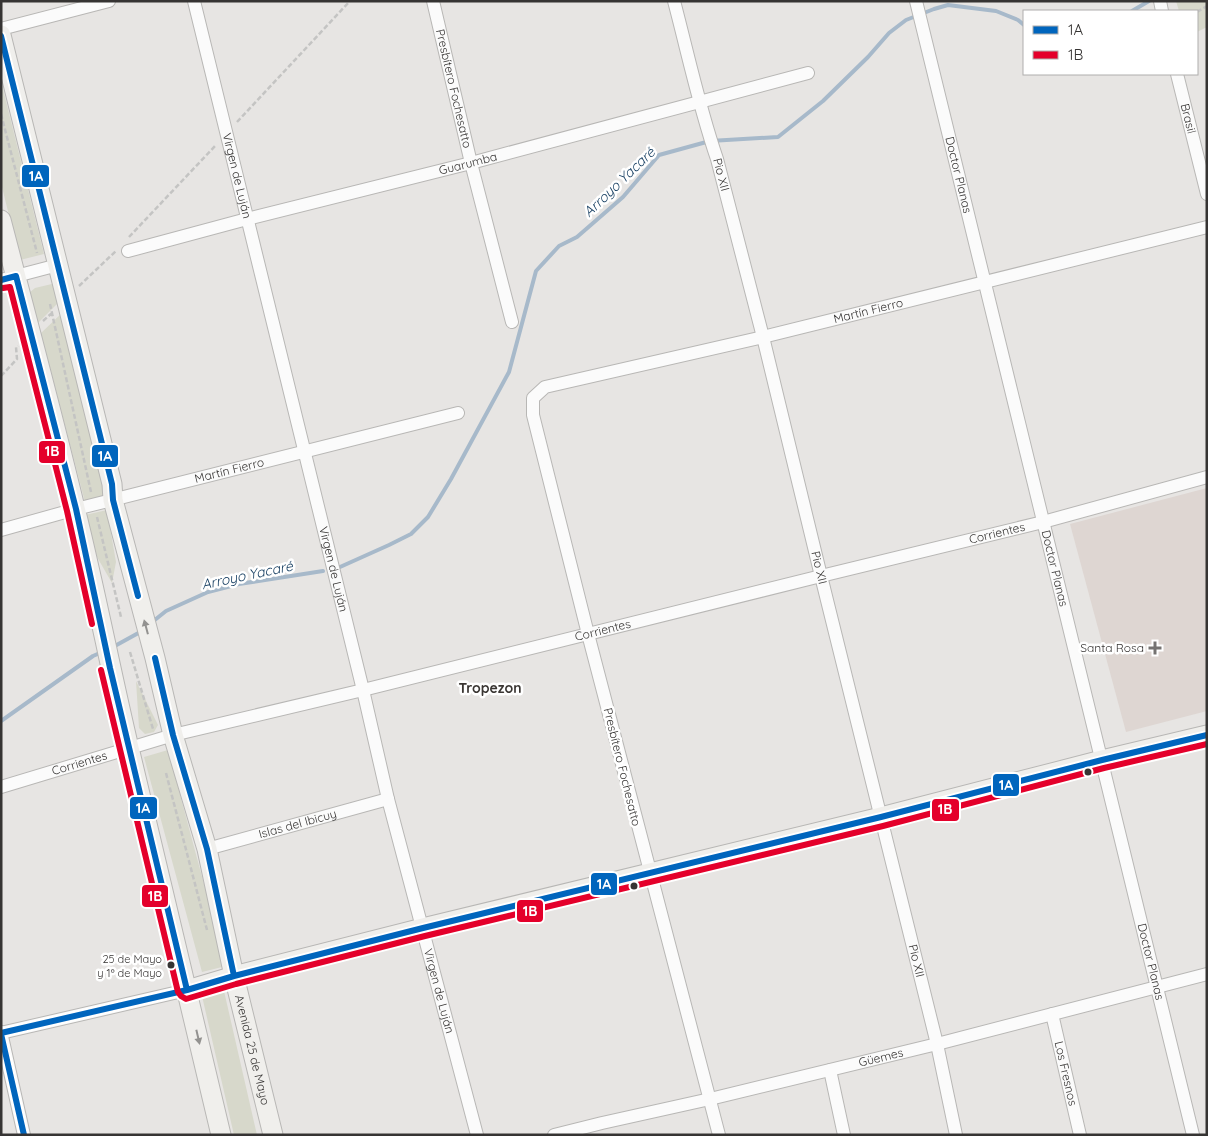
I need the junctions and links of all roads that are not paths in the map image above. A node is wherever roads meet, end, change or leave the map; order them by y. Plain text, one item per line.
1 (108, 1) edge
2 (194, 1) edge
3 (433, 1) edge
4 (674, 1) edge
5 (916, 4) edge
6 (1, 29) edge
7 (1, 35) edge
8 (808, 73) dead end
9 (1177, 75) edge
10 (700, 102) junction
11 (471, 163) junction
12 (1207, 194) edge
13 (247, 219) junction
14 (1, 220) edge
15 (1207, 227) edge
16 (125, 248) road end
17 (50, 267) junction
18 (9, 278) edge
19 (985, 282) junction
20 (512, 322) dead end
21 (763, 337) junction
22 (532, 398) joint
23 (458, 413) dead end
24 (305, 452) junction
25 (1207, 477) edge
26 (113, 500) junction
27 (85, 507) junction
28 (1043, 522) junction
29 (1, 530) edge
30 (821, 576) junction
31 (588, 634) junction
32 (364, 690) junction
33 (1207, 735) edge
34 (165, 738) junction
35 (129, 749) junction
36 (1102, 760) junction
37 (1, 788) edge
38 (388, 799) junction
39 (881, 817) junction
40 (207, 849) junction
41 (650, 872) junction
42 (422, 928) junction
43 (1207, 974) edge
44 (234, 976) junction
45 (1157, 986) junction
46 (187, 990) junction
47 (1052, 1014) junction
48 (1, 1032) edge
49 (937, 1044) junction
50 (830, 1070) junction
51 (710, 1099) junction
52 (603, 1129) edge
53 (24, 1135) edge
54 (221, 1135) edge
55 (273, 1135) edge
56 (477, 1135) edge
57 (554, 1135) edge
58 (718, 1135) edge
59 (844, 1135) edge
60 (956, 1135) edge
61 (1080, 1135) edge
62 (1193, 1135) edge

1 - 6 street
2 - 13 street, Virgen de Luján
3 - 11 street, Presbítero Fochesatto
4 - 10 street, Pio XII
5 - 19 street, Doctor Planas
7 - 17 main road, Avenida 25 de Mayo
8 - 10 street, Guarumba
9 - 12 street, Brasil
10 - 11 street, Guarumba
10 - 21 street, Pio XII
11 - 13 street, Guarumba
11 - 20 street, Presbítero Fochesatto
13 - 16 street, Guarumba
13 - 24 street, Virgen de Luján
14 - 18 main road
15 - 19 street, Martín Fierro
17 - 18 street
17 - 26 main road, Avenida 25 de Mayo
18 - 27 main road
19 - 21 street, Martín Fierro
19 - 28 street, Doctor Planas
21 - 22 street, Martín Fierro
21 - 30 street, Pio XII
22 - 31 street, Presbítero Fochesatto
23 - 24 street, Martín Fierro
24 - 26 street, Martín Fierro
24 - 32 street, Virgen de Luján
25 - 28 street, Corrientes
26 - 27 street, Martín Fierro
34 -> 26 main road, Avenida 25 de Mayo
27 - 29 street, Martín Fierro
27 - 35 main road
28 - 30 street, Corrientes
28 - 36 street, Doctor Planas
30 - 31 street, Corrientes
30 - 39 street, Pio XII
31 - 32 street, Corrientes
31 - 41 street, Presbítero Fochesatto
32 - 34 street, Corrientes
32 - 38 street, Virgen de Luján
33 - 36 main road
34 - 35 street, Corrientes
34 - 40 main road, Avenida 25 de Mayo
35 - 37 street, Corrientes
35 - 46 main road
36 - 39 main road
36 - 45 street, Doctor Planas
38 - 40 street, Islas del Ibicuy
38 - 42 street, Virgen de Luján
39 - 41 main road
39 - 49 street, Pio XII
40 - 44 main road, Avenida 25 de Mayo
41 - 42 main road
41 - 51 street, Presbítero Fochesatto
42 - 44 main road
42 - 56 street, Virgen de Luján
43 - 45 street, Güemes
44 - 46 main road
44 - 55 main road, Avenida 25 de Mayo
45 - 47 street, Güemes
45 - 62 street, Doctor Planas
46 - 48 street
46 -> 54 main road
47 - 49 street, Güemes
47 - 61 street, Los Fresnos
48 - 53 street
49 - 50 street, Güemes
49 - 60 street, Pio XII
50 - 51 street, Güemes
50 - 59 street
51 - 52 street, Güemes
51 - 58 street, Presbítero Fochesatto
52 - 57 street, Güemes

